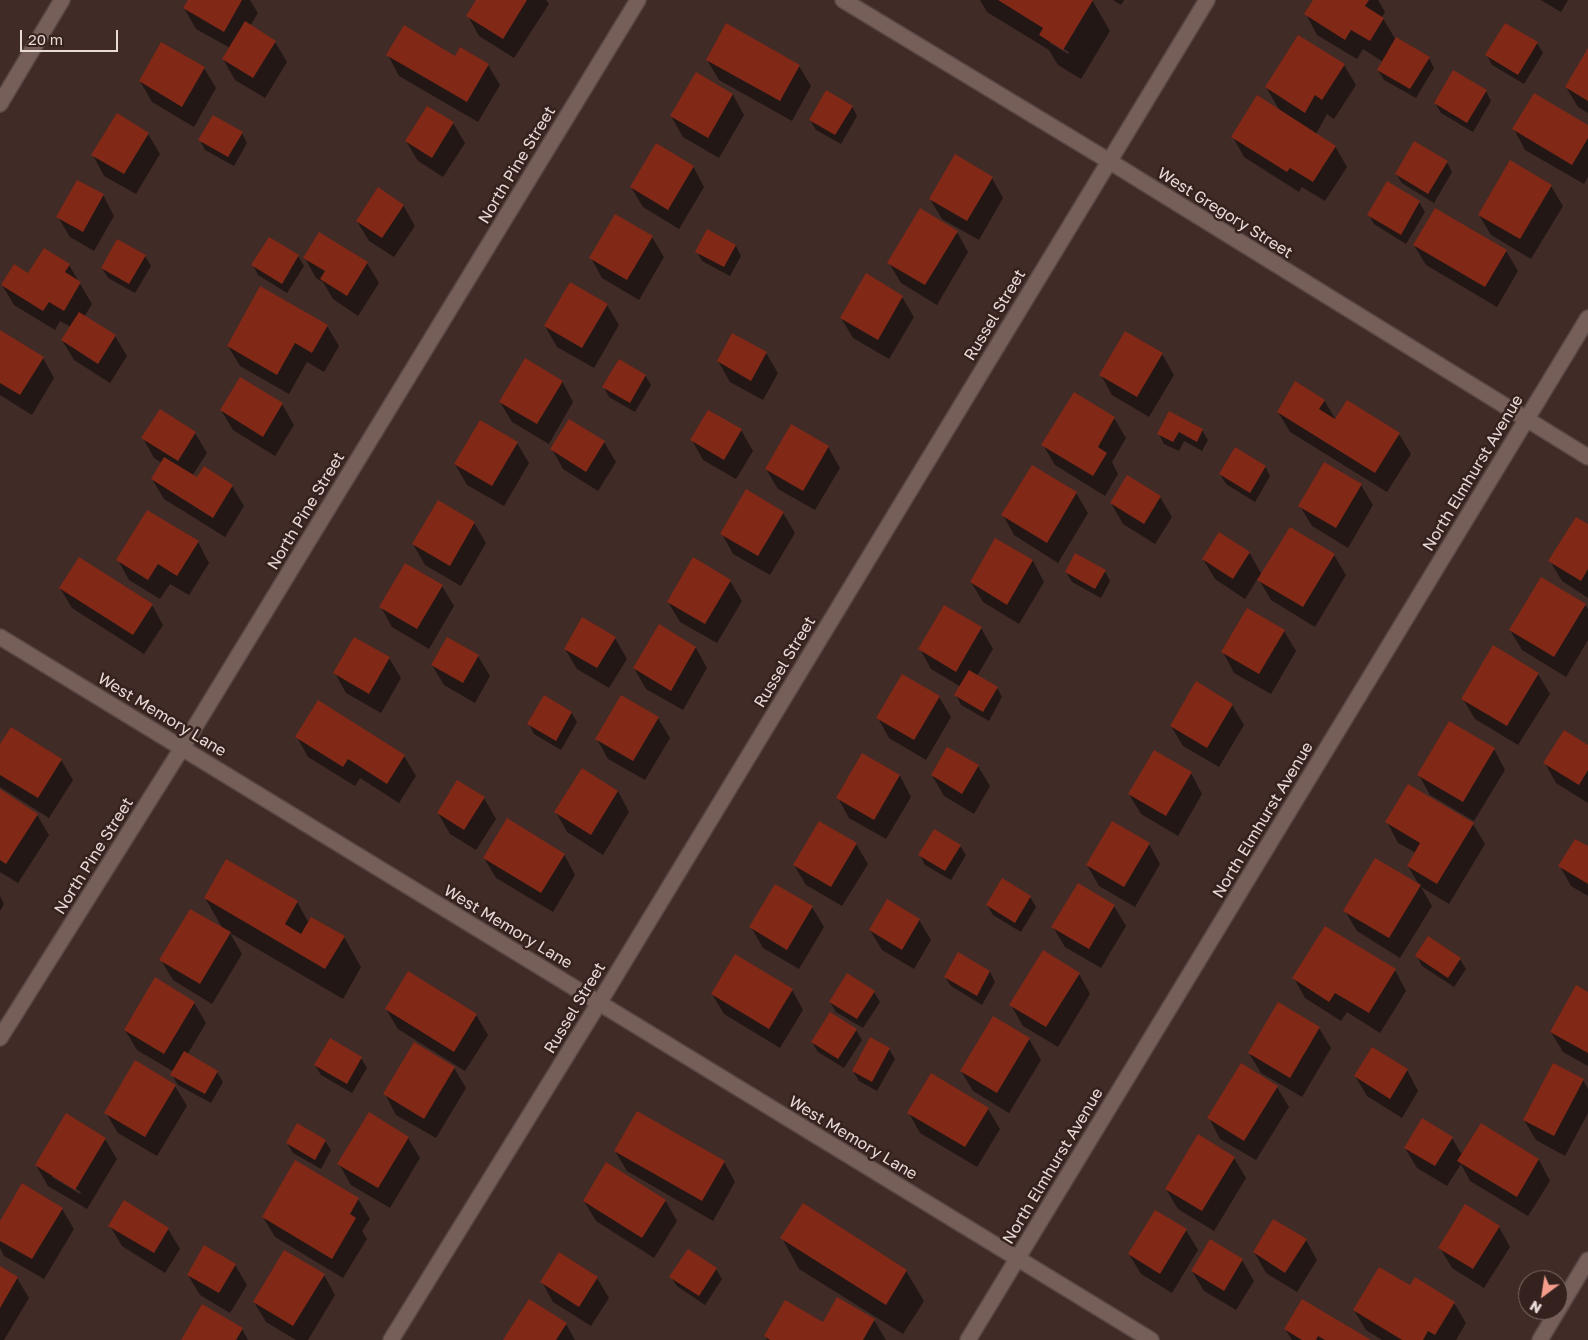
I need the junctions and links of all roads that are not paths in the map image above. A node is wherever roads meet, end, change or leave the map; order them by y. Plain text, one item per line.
1 (62, 0) edge
2 (638, 0) edge
3 (843, 0) edge
4 (1207, 0) edge
5 (0, 104) edge
6 (1109, 161) junction
7 (1588, 318) edge
8 (1526, 420) junction
9 (1588, 457) edge
10 (0, 637) edge
11 (182, 748) junction
12 (599, 1003) junction
13 (0, 1038) edge
14 (1018, 1258) junction
15 (1588, 1260) edge
16 (1568, 1293) edge
17 (1552, 1320) edge
18 (392, 1340) edge
19 (968, 1340) edge
20 (1151, 1340) edge
21 (1540, 1340) edge

1 - 5 street
2 - 11 street, North Pine Street
3 - 6 street, West Gregory Street
4 - 6 street, Russel Street
6 - 8 street, West Gregory Street
6 - 12 street, Russel Street
7 - 8 street, North Elmhurst Avenue
8 - 9 street, West Gregory Street
8 - 14 street, North Elmhurst Avenue
10 - 11 street, West Memory Lane
11 - 12 street, West Memory Lane
11 - 13 street, North Pine Street
12 - 14 street, West Memory Lane
12 - 18 street, Russel Street
14 - 19 street, North Elmhurst Avenue
14 - 20 street, West Memory Lane
15 - 16 street
17 - 21 street

